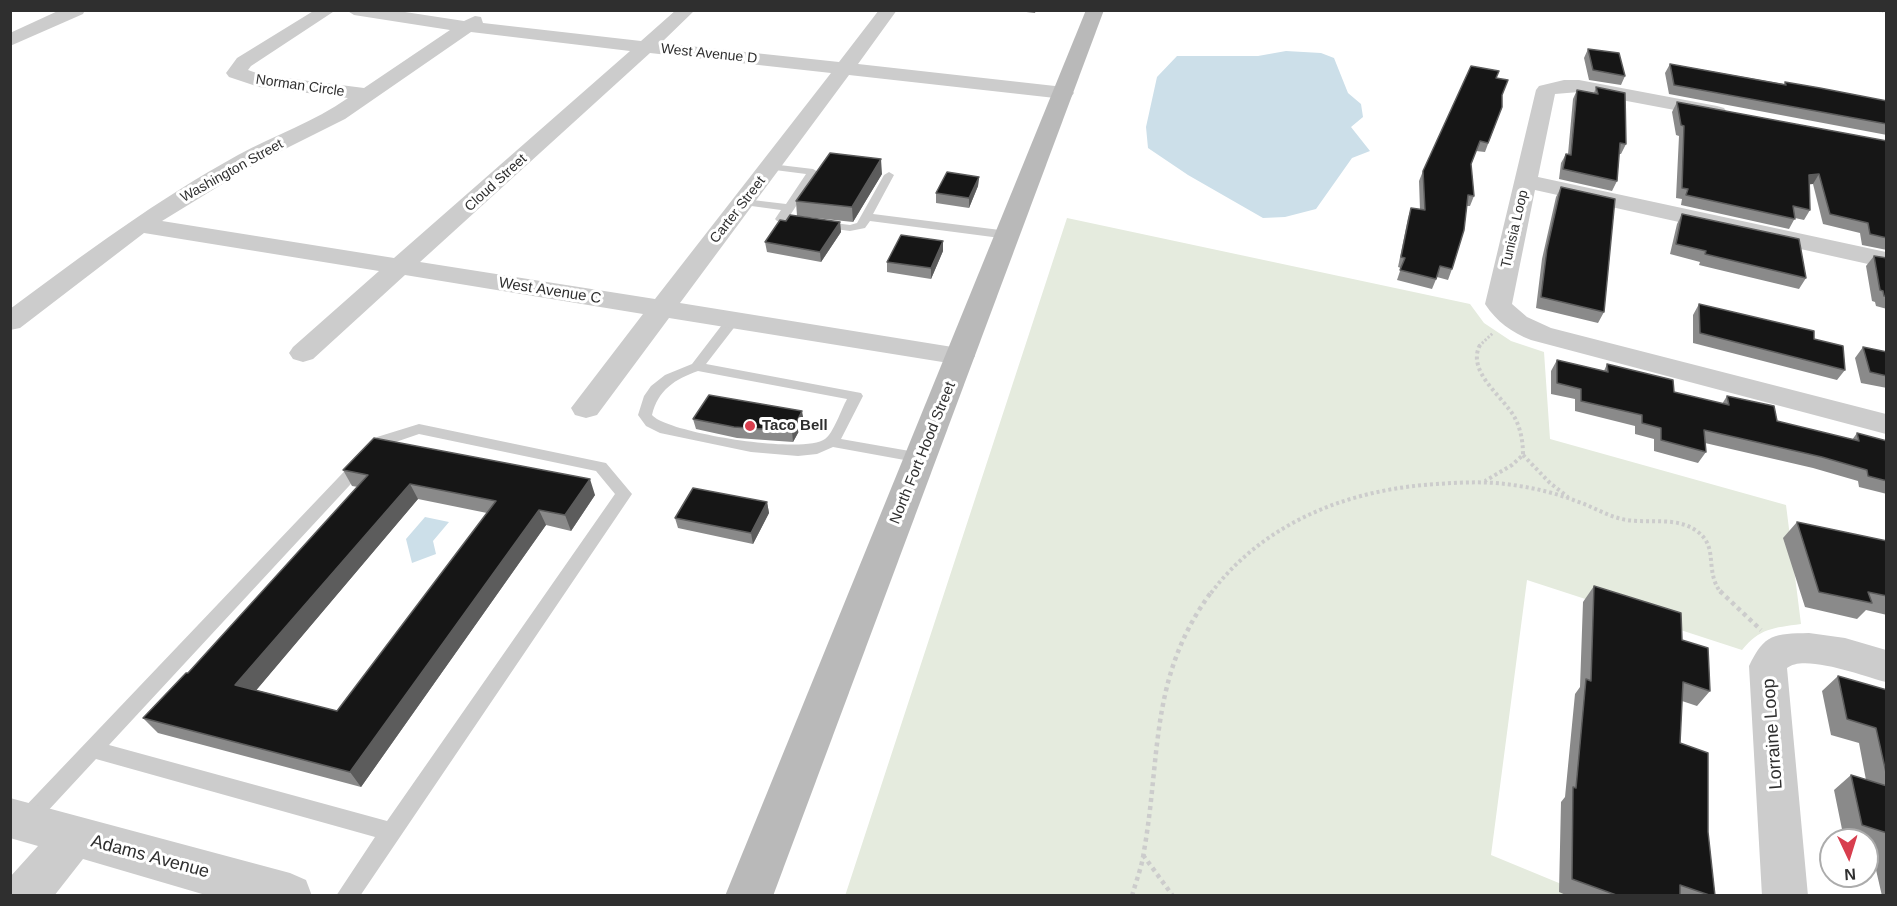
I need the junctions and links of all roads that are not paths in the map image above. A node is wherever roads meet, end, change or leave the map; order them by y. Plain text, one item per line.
1 (76, 10) edge
2 (328, 10) edge
3 (354, 10) edge
4 (491, 10) edge
5 (687, 10) edge
6 (889, 10) edge
7 (1095, 10) edge
8 (468, 27) junction
9 (10, 40) edge
10 (646, 47) junction
11 (845, 69) junction
12 (1064, 93) junction
13 (369, 95) junction
14 (1739, 116) edge
15 (771, 167) junction
16 (889, 175) dead end
17 (1527, 181) junction
18 (744, 202) junction
19 (789, 208) junction
20 (866, 217) junction
21 (139, 225) junction
22 (1008, 235) junction
23 (1887, 260) edge
24 (402, 267) junction
25 (54, 290) junction
26 (10, 293) edge
27 (662, 308) junction
28 (733, 320) junction
29 (10, 322) edge
30 (303, 353) dead end
31 (961, 356) junction
32 (697, 368) junction
33 (586, 408) dead end
34 (1887, 424) edge
35 (832, 442) junction
36 (921, 458) junction
37 (1887, 666) edge
38 (93, 749) junction
39 (17, 820) edge
40 (391, 832) junction
41 (74, 837) junction
42 (24, 896) edge
43 (290, 896) edge
44 (347, 896) edge
45 (749, 896) edge
46 (1785, 896) edge

1 - 9 street
2 - 13 street, Norman Circle
3 - 8 street, West Avenue D
4 - 8 street, Washington Street
5 - 10 street, Cloud Street
6 - 11 street, Carter Street
7 - 12 main road, North Fort Hood Street
8 - 10 street, West Avenue D
8 - 13 street, Washington Street
10 - 11 street, West Avenue D
10 - 24 street, Cloud Street
11 - 12 street, West Avenue D
11 - 15 street, Carter Street
12 - 22 main road, North Fort Hood Street
13 - 21 street, Washington Street
14 - 17 street, Tunisia Loop
15 - 18 street, Carter Street
15 - 19 lane
16 - 20 lane
17 - 23 street
17 - 34 street, Tunisia Loop
18 - 19 lane
18 - 27 street, Carter Street
19 - 20 lane
20 - 22 lane
21 - 24 street, West Avenue C
21 - 25 street, Washington Street
22 - 31 main road, North Fort Hood Street
24 - 27 street, West Avenue C
24 - 30 street, Cloud Street
25 - 26 street
25 - 29 street, Washington Street
27 - 28 street, West Avenue C
27 - 33 street, Carter Street
28 - 31 street, West Avenue C
28 - 32 lane
31 - 36 main road, North Fort Hood Street
32 - 35 lane
32 - 35 lane
35 - 36 lane
36 - 45 main road, North Fort Hood Street
37 - 46 street, Lorraine Loop
38 - 39 lane
38 - 40 lane
38 - 40 lane
39 - 41 street, Adams Avenue
40 - 44 lane
41 - 42 street
41 - 43 street, Adams Avenue

